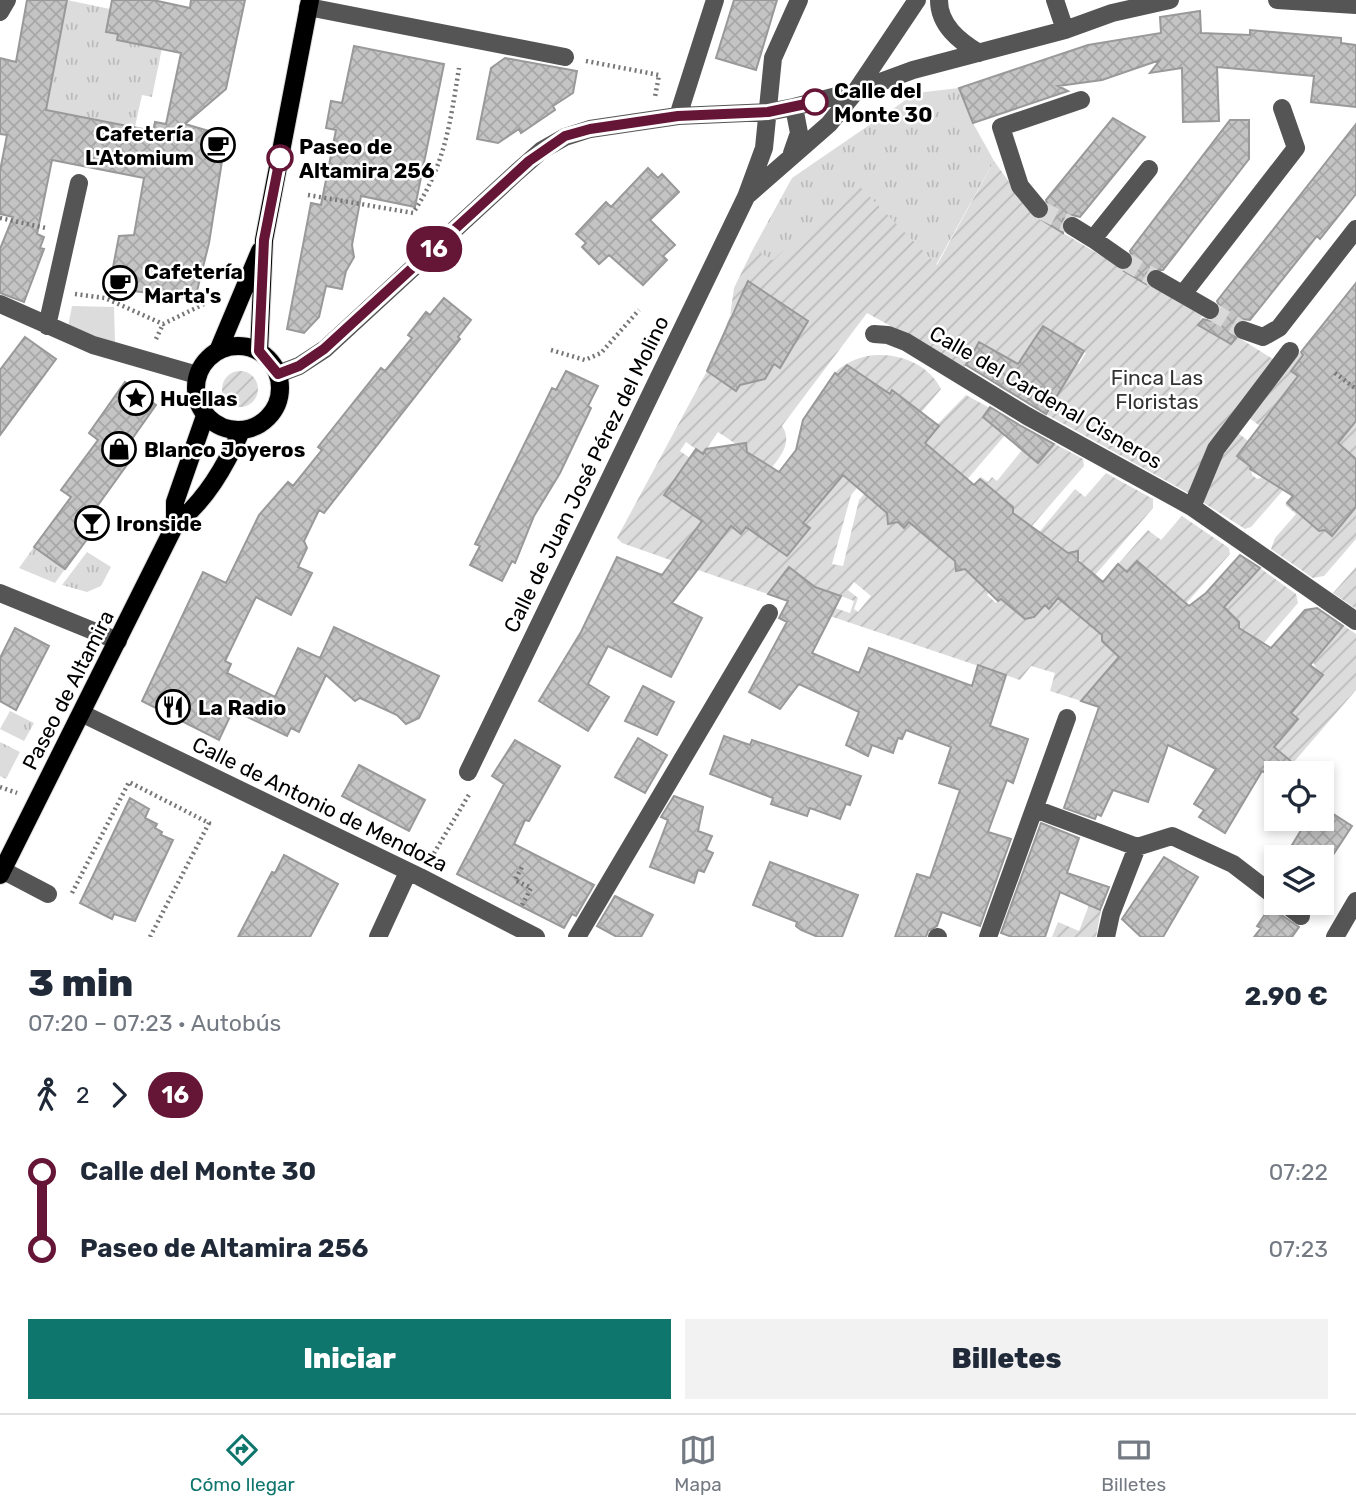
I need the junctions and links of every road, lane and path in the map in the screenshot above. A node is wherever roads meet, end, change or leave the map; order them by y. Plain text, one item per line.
1 (7, 0) edge
2 (715, 0) edge
3 (799, 0) edge
4 (916, 0) edge
5 (939, 0) edge
6 (1055, 0) edge
7 (1170, 0) edge
8 (1277, 0) edge
9 (1351, 3) edge
10 (309, 4) edge
11 (0, 12) edge
12 (1065, 30) junction
13 (979, 53) junction
14 (565, 57) joint
15 (459, 68) dead end
16 (856, 91) junction
17 (655, 97) dead end
18 (1081, 100) dead end
19 (794, 107) junction
20 (1282, 108) dead end
21 (768, 112) junction
22 (678, 116) junction
23 (792, 153) junction
24 (1149, 169) dead end
25 (79, 183) dead end
26 (308, 195) dead end
27 (746, 197) junction
28 (1039, 209) tunnel mouth
29 (0, 218) edge
30 (1072, 226) tunnel mouth
31 (1356, 229) edge
32 (68, 233) junction
33 (1093, 239) junction
34 (264, 240) junction
35 (1123, 260) tunnel mouth
36 (1156, 279) tunnel mouth
37 (55, 291) junction
38 (1183, 294) junction
39 (0, 304) edge
40 (204, 304) dead end
41 (639, 310) dead end
42 (1210, 310) tunnel mouth
43 (47, 326) junction
44 (1243, 330) tunnel mouth
45 (874, 334) dead end
46 (551, 350) dead end
47 (218, 351) junction
48 (259, 351) junction
49 (1290, 351) dead end
50 (1335, 373) dead end
51 (278, 374) junction
52 (197, 375) junction
53 (1356, 389) edge
54 (205, 416) junction
55 (241, 431) junction
56 (1192, 507) junction
57 (175, 525) junction
58 (0, 593) edge
59 (769, 613) dead end
60 (1356, 621) edge
61 (118, 641) junction
62 (83, 714) junction
63 (1067, 718) dead end
64 (468, 772) dead end
65 (468, 797) dead end
66 (1035, 809) junction
67 (1137, 847) junction
68 (430, 859) dead end
69 (522, 867) dead end
70 (408, 872) junction
71 (1, 873) edge
72 (1264, 888) edge
73 (48, 894) dead end
74 (1356, 901) edge
75 (66, 903) dead end
76 (520, 908) dead end
77 (150, 937) edge
78 (378, 937) edge
79 (536, 937) edge
80 (577, 937) edge
81 (988, 937) edge
82 (1106, 937) edge
83 (1335, 937) edge

1 - 11 street
2 - 22 street
3 - 21 street, Calle de Juan José Pérez del Molino
4 - 16 street, Calle de Juan José Pérez del Molino
5 - 13 street
6 - 12 street
7 - 12 street
8 - 9 street
10 - 14 street
10 - 34 main road
12 - 13 street
13 - 16 street
14 - 17 path
15 - 26 path
16 - 19 street
16 - 23 street, Calle de Juan José Pérez del Molino
18 - 28 street
19 - 21 street
19 - 23 street
20 - 38 street
21 - 22 street
21 - 27 street, Calle de Juan José Pérez del Molino
22 - 51 street
23 - 27 street, Calle de Juan José Pérez del Molino
24 - 33 street
25 - 32 street
27 - 64 street, Calle de Juan José Pérez del Molino
29 - 32 path
30 - 33 street
31 - 44 street
32 - 37 street
33 - 35 street
34 - 47 main road
34 - 48 main road
36 - 38 street
37 - 40 path
37 - 43 street
38 - 42 street
39 - 43 street
41 - 46 path
43 - 52 street
45 - 56 street, Calle del Cardenal Cisneros
47 - 48 main road
47 - 52 main road
48 - 51 main road
49 - 56 street
50 - 53 path
51 - 55 main road
52 - 54 main road
54 - 55 main road
54 - 57 main road, Paseo de Altamira
55 - 57 main road, Paseo de Altamira
56 - 60 street, Calle del Cardenal Cisneros
57 - 61 main road, Paseo de Altamira
58 - 61 street
59 - 80 street
61 - 62 main road, Paseo de Altamira
62 - 70 street, Calle de Antonio de Mendoza
62 - 71 main road, Paseo de Altamira
63 - 66 street
65 - 68 path
66 - 67 street
66 - 81 street
67 - 72 street
67 - 82 street
69 - 76 path
70 - 78 street
70 - 79 street, Calle de Antonio de Mendoza
71 - 73 street
74 - 83 street
75 - 77 path

